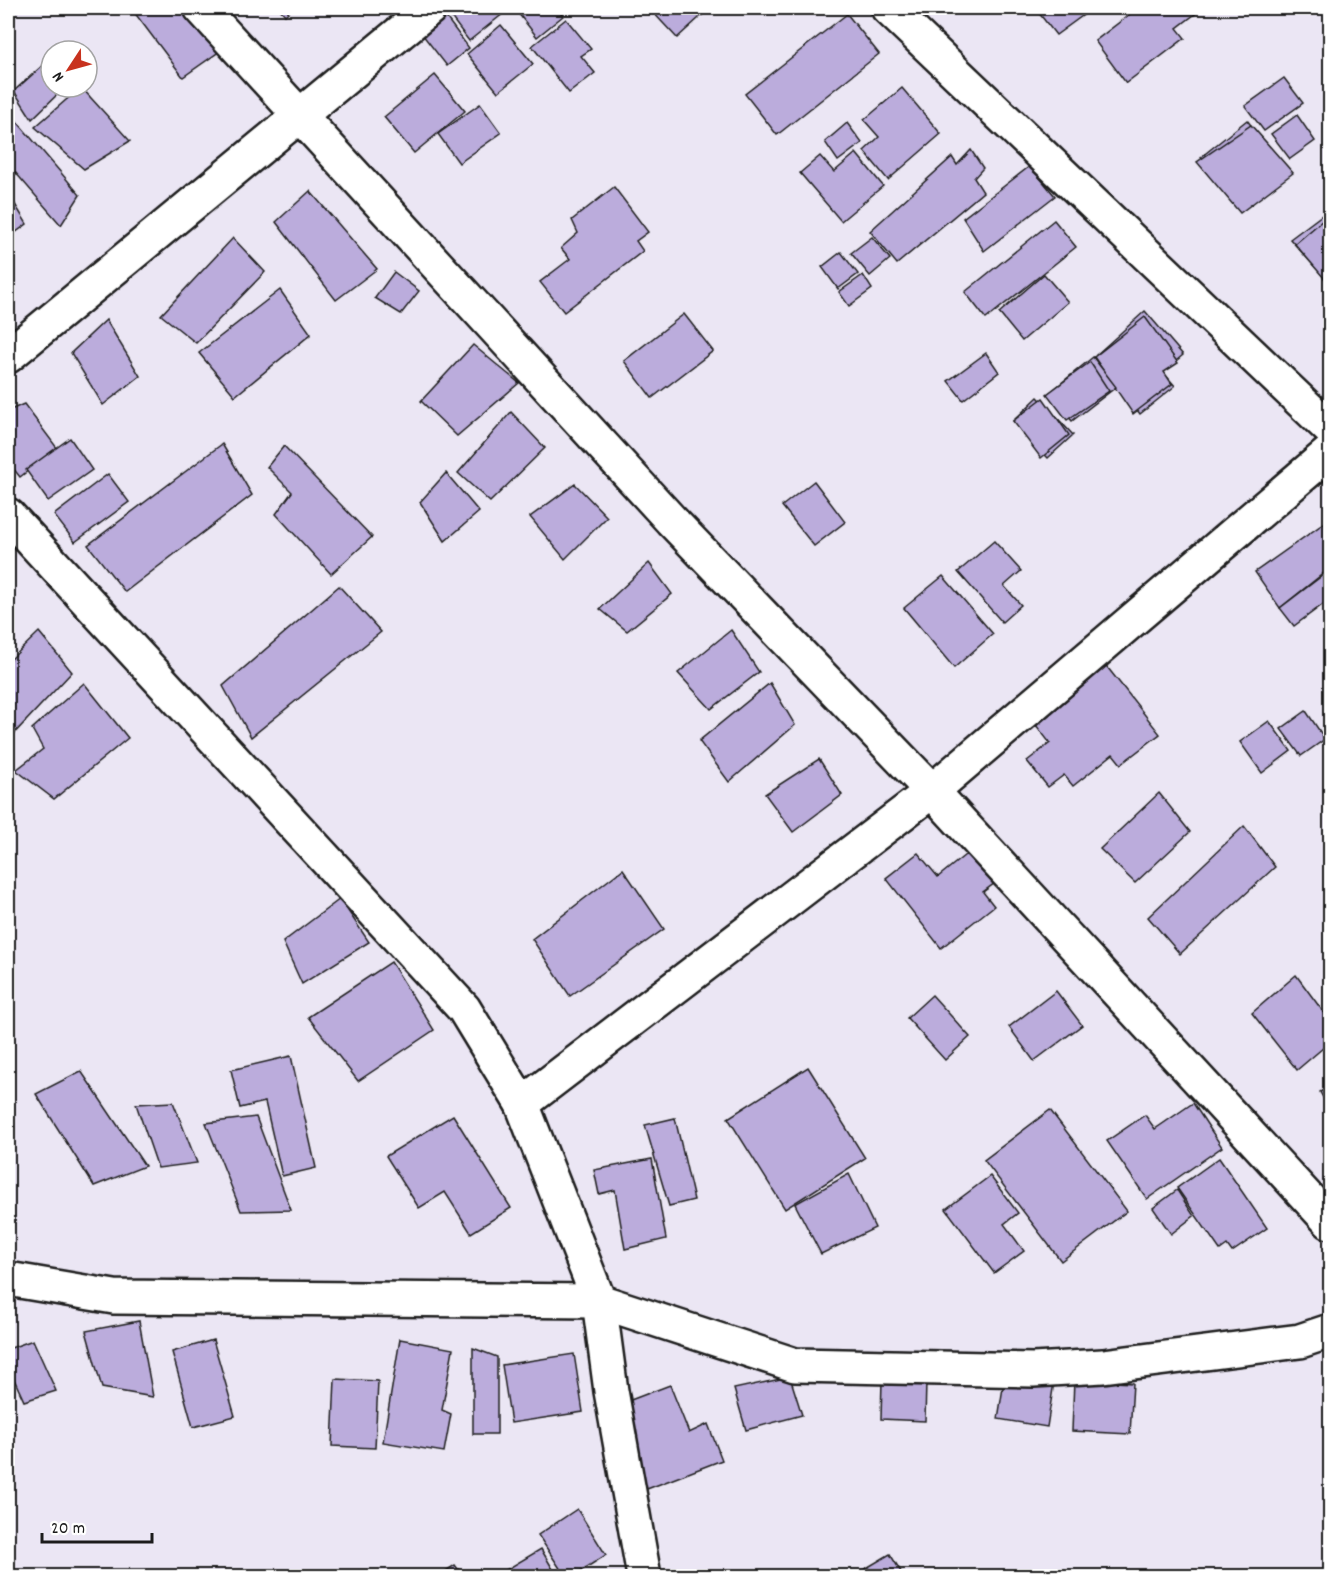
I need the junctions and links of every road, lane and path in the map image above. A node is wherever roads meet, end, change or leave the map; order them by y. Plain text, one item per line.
1 (201, 8) edge
2 (430, 8) edge
3 (888, 8) edge
4 (300, 116) junction
5 (8, 356) edge
6 (1330, 429) edge
7 (1330, 452) edge
8 (8, 515) edge
9 (932, 791) junction
10 (522, 1104) junction
11 (1330, 1222) edge
12 (8, 1280) edge
13 (599, 1302) junction
14 (1330, 1331) edge
15 (644, 1576) edge

1 - 4 street
2 - 4 street
3 - 6 street
4 - 5 street
4 - 9 street
7 - 9 street
8 - 10 street
9 - 10 street
9 - 11 street
10 - 13 street
12 - 13 street
13 - 14 street
13 - 15 street

